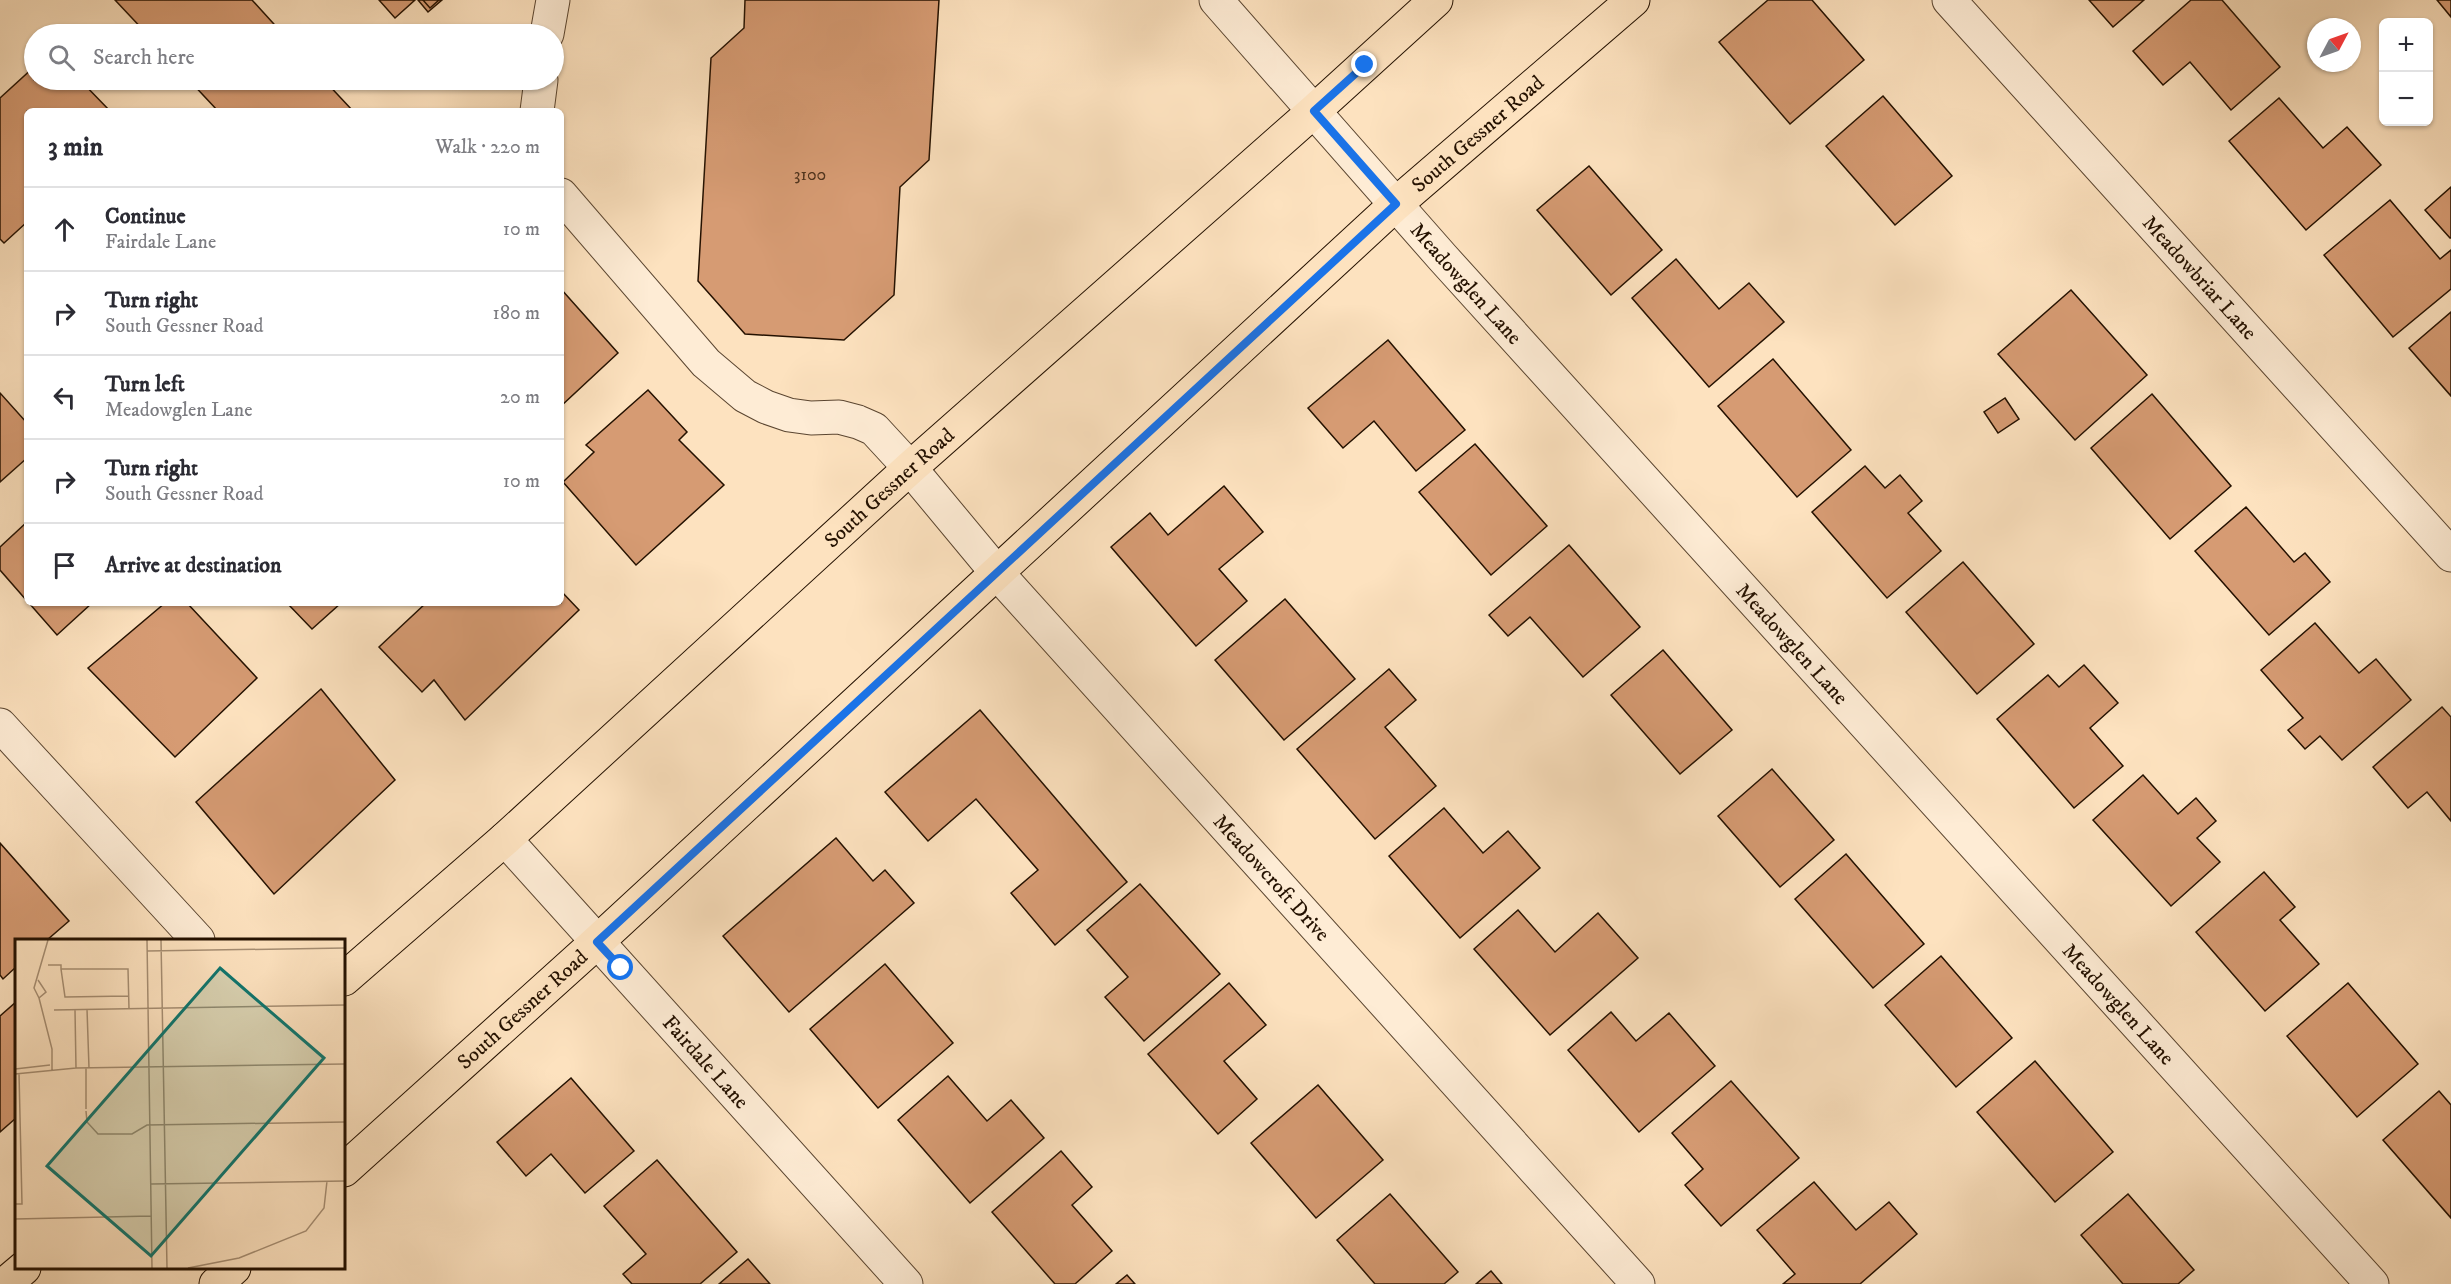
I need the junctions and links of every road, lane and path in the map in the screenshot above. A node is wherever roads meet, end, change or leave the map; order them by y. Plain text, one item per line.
1 (553, 0) edge
2 (1216, 0) edge
3 (1436, 0) edge
4 (1632, 0) edge
5 (1948, 0) edge
6 (549, 24) edge
7 (540, 90) edge
8 (537, 108) edge
9 (1314, 111) junction
10 (564, 198) edge
11 (1396, 204) junction
12 (910, 468) junction
13 (2451, 555) edge
14 (998, 574) junction
15 (0, 725) edge
16 (505, 839) junction
17 (197, 939) edge
18 (597, 942) junction
19 (345, 978) edge
20 (345, 1169) edge
21 (23, 1269) edge
22 (233, 1269) edge
23 (6, 1284) edge
24 (216, 1284) edge
25 (906, 1284) edge
26 (1638, 1284) edge
27 (2372, 1284) edge

1 - 6 street
2 - 9 street, Meadowglen Lane
3 - 9 main road, South Gessner Road
4 - 11 main road, South Gessner Road
5 - 13 street, Meadowbriar Lane
7 - 8 street
9 - 11 street, Meadowglen Lane
9 - 12 main road, South Gessner Road
10 - 12 street, Meadowcroft Drive
11 - 14 main road, South Gessner Road
11 - 27 street, Meadowglen Lane
12 - 14 street, Meadowcroft Drive
12 - 16 main road, South Gessner Road
14 - 18 main road, South Gessner Road
14 - 26 street, Meadowcroft Drive
15 - 17 street
16 - 18 street, Fairdale Lane
16 - 19 main road, South Gessner Road
18 - 20 main road, South Gessner Road
18 - 25 street, Fairdale Lane
21 - 23 main road
22 - 24 main road

